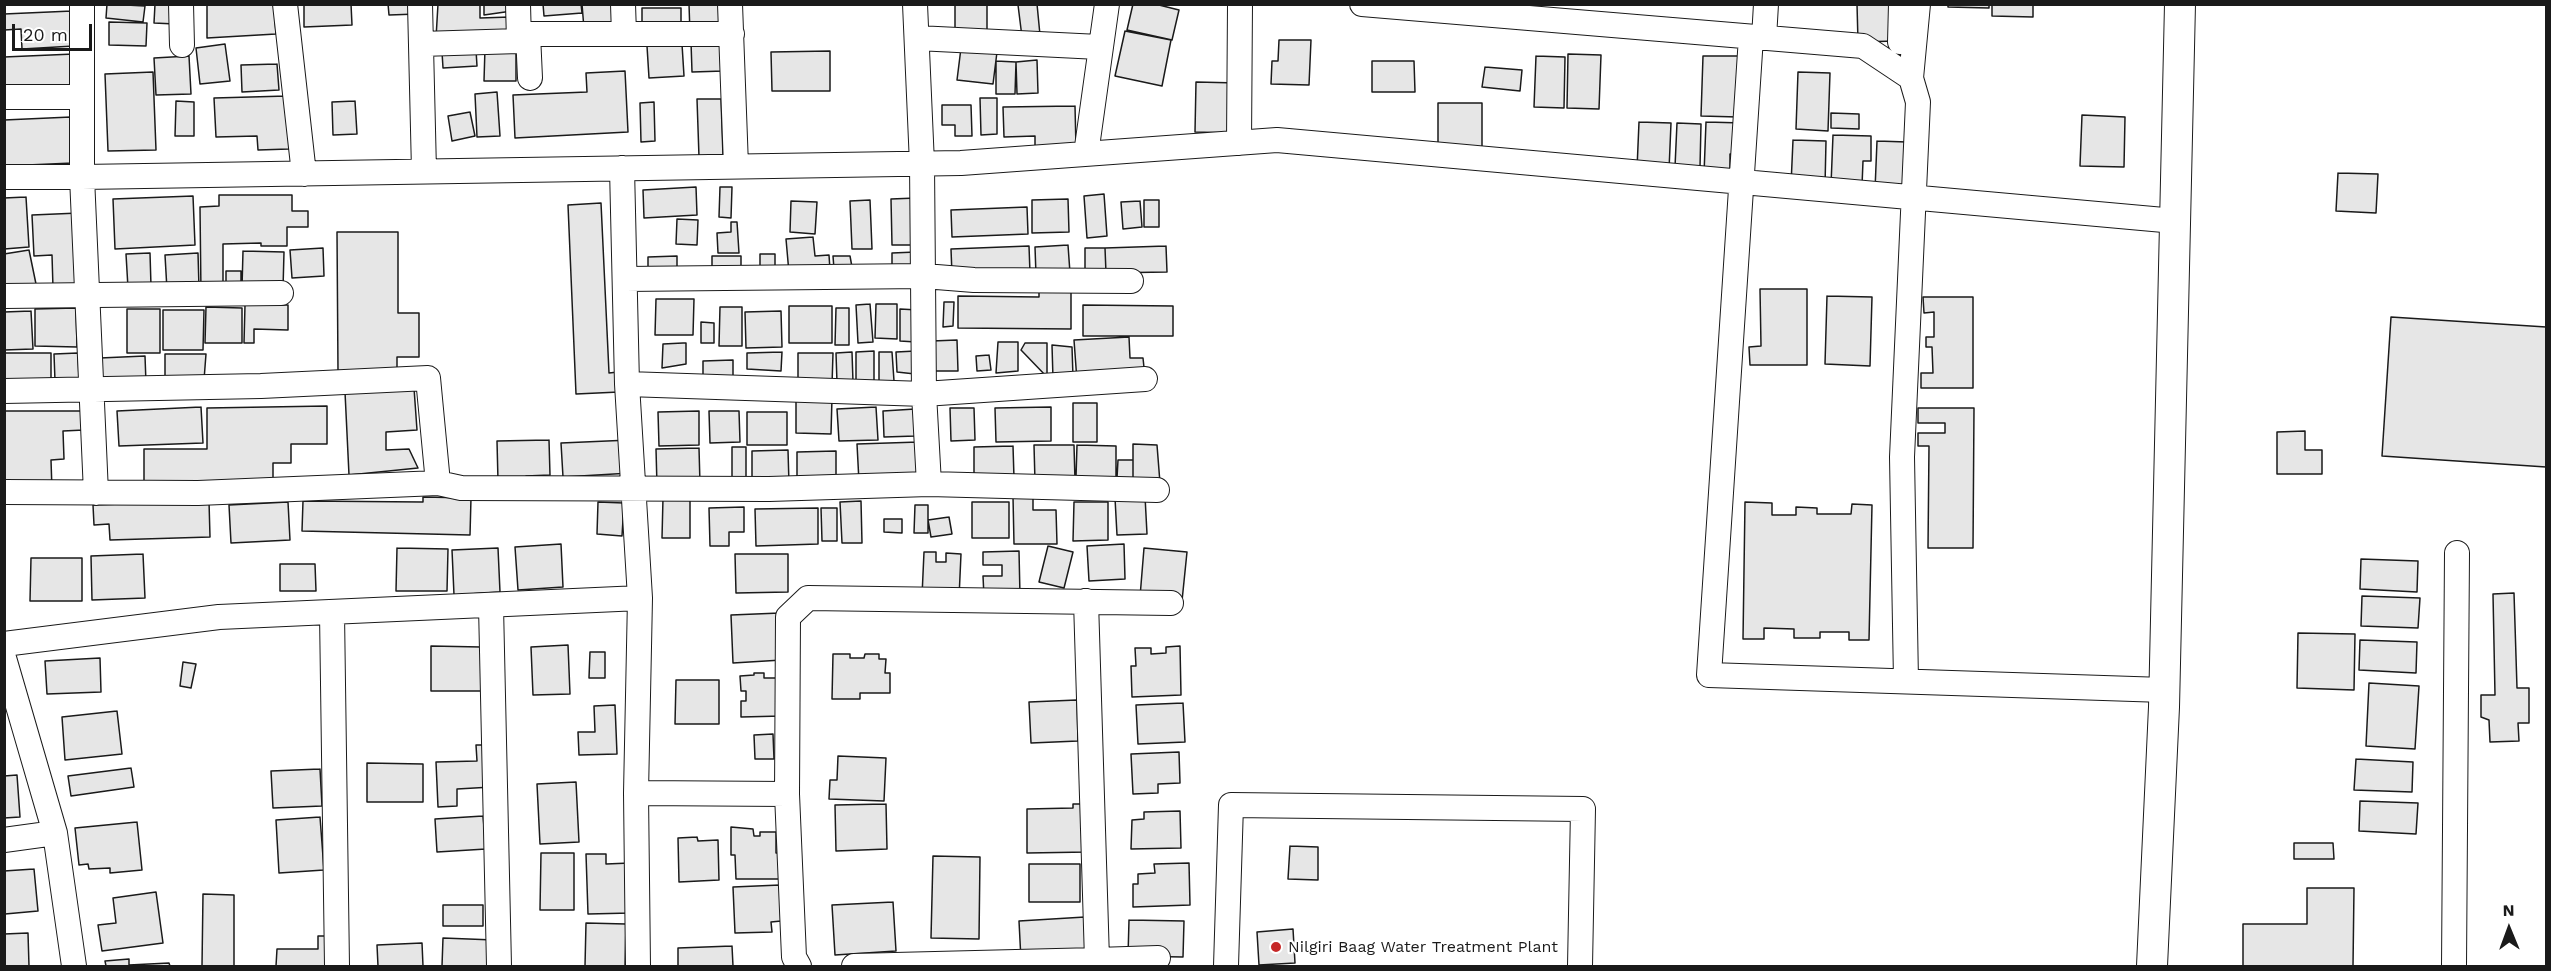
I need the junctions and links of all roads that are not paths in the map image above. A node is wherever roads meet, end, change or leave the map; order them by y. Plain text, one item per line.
1 (82, 4) edge
2 (181, 4) edge
3 (285, 4) edge
4 (420, 4) edge
5 (518, 4) edge
6 (623, 4) edge
7 (730, 4) edge
8 (915, 4) edge
9 (1107, 4) edge
10 (1240, 4) edge
11 (1362, 4) edge
12 (1766, 4) edge
13 (1901, 4) edge
14 (1918, 4) edge
15 (2180, 4) edge
16 (624, 34) junction
17 (732, 34) junction
18 (1757, 37) junction
19 (524, 38) junction
20 (916, 38) junction
21 (421, 44) junction
22 (182, 45) dead end
23 (1100, 47) junction
24 (1905, 73) junction
25 (530, 78) dead end
26 (4, 97) edge
27 (82, 97) junction
28 (1239, 143) junction
29 (1086, 154) junction
30 (922, 164) junction
31 (736, 166) junction
32 (622, 168) junction
33 (424, 171) junction
34 (304, 174) junction
35 (4, 177) edge
36 (82, 177) junction
37 (1741, 182) junction
38 (1913, 197) junction
39 (2175, 220) junction
40 (924, 276) junction
41 (626, 279) junction
42 (1131, 281) dead end
43 (281, 293) dead end
44 (4, 296) edge
45 (87, 296) junction
46 (1145, 379) dead end
47 (627, 384) junction
48 (91, 388) junction
49 (4, 391) edge
50 (924, 394) junction
51 (438, 483) junction
52 (928, 484) junction
53 (633, 489) junction
54 (1157, 490) dead end
55 (4, 492) edge
56 (96, 493) junction
57 (2457, 553) dead end
58 (640, 598) junction
59 (1086, 601) junction
60 (1171, 603) dead end
61 (491, 606) junction
62 (332, 613) junction
63 (4, 644) edge
64 (4, 658) edge
65 (1906, 681) junction
66 (2164, 690) junction
67 (636, 793) junction
68 (787, 794) junction
69 (55, 833) junction
70 (4, 840) edge
71 (1158, 958) dead end
72 (1097, 960) junction
73 (75, 966) edge
74 (337, 966) edge
75 (499, 966) edge
76 (638, 966) edge
77 (799, 966) edge
78 (854, 966) edge
79 (1226, 966) edge
80 (1581, 966) edge
81 (2152, 966) edge
82 (2454, 966) edge

1 - 27 street
2 - 22 street
3 - 34 street
4 - 21 street
5 - 19 street
6 - 16 street
7 - 17 street
8 - 20 street
9 - 23 street
10 - 28 street
11 - 18 street
12 - 18 street
13 - 24 street
14 - 24 street
15 - 39 street
16 - 17 street
16 - 19 street
17 - 31 street
18 - 24 street
18 - 37 street
19 - 21 street
19 - 25 street
20 - 23 street
20 - 30 street
21 - 33 street
23 - 29 street
24 - 38 street
26 - 27 street
27 - 36 street
28 - 29 street
28 - 37 street
29 - 30 street
30 - 31 street
30 - 40 street
31 - 32 street
32 - 33 street
32 - 41 street
33 - 34 street
34 - 36 street
35 - 36 street
36 - 45 street
37 - 38 street
37 - 65 street
38 - 39 street
38 - 65 street
39 - 66 street
40 - 41 street
40 - 42 street
40 - 50 street
41 - 47 street
43 - 45 street
44 - 45 street
45 - 48 street
46 - 50 street
47 - 50 street
47 - 53 street
48 - 49 street
48 - 51 street
48 - 56 street
50 - 52 street
51 - 53 street
51 - 56 street
52 - 53 street
52 - 54 street
53 - 58 street
55 - 56 street
57 - 82 street
58 - 61 street
58 - 67 street
59 - 60 street
59 - 68 street
59 - 72 street
61 - 62 street
61 - 75 street
62 - 63 street
62 - 74 street
64 - 69 street
65 - 66 street
66 - 81 street
67 - 68 street
67 - 76 street
68 - 77 street
69 - 70 street
69 - 73 street
71 - 72 street
72 - 78 street
79 - 80 street

